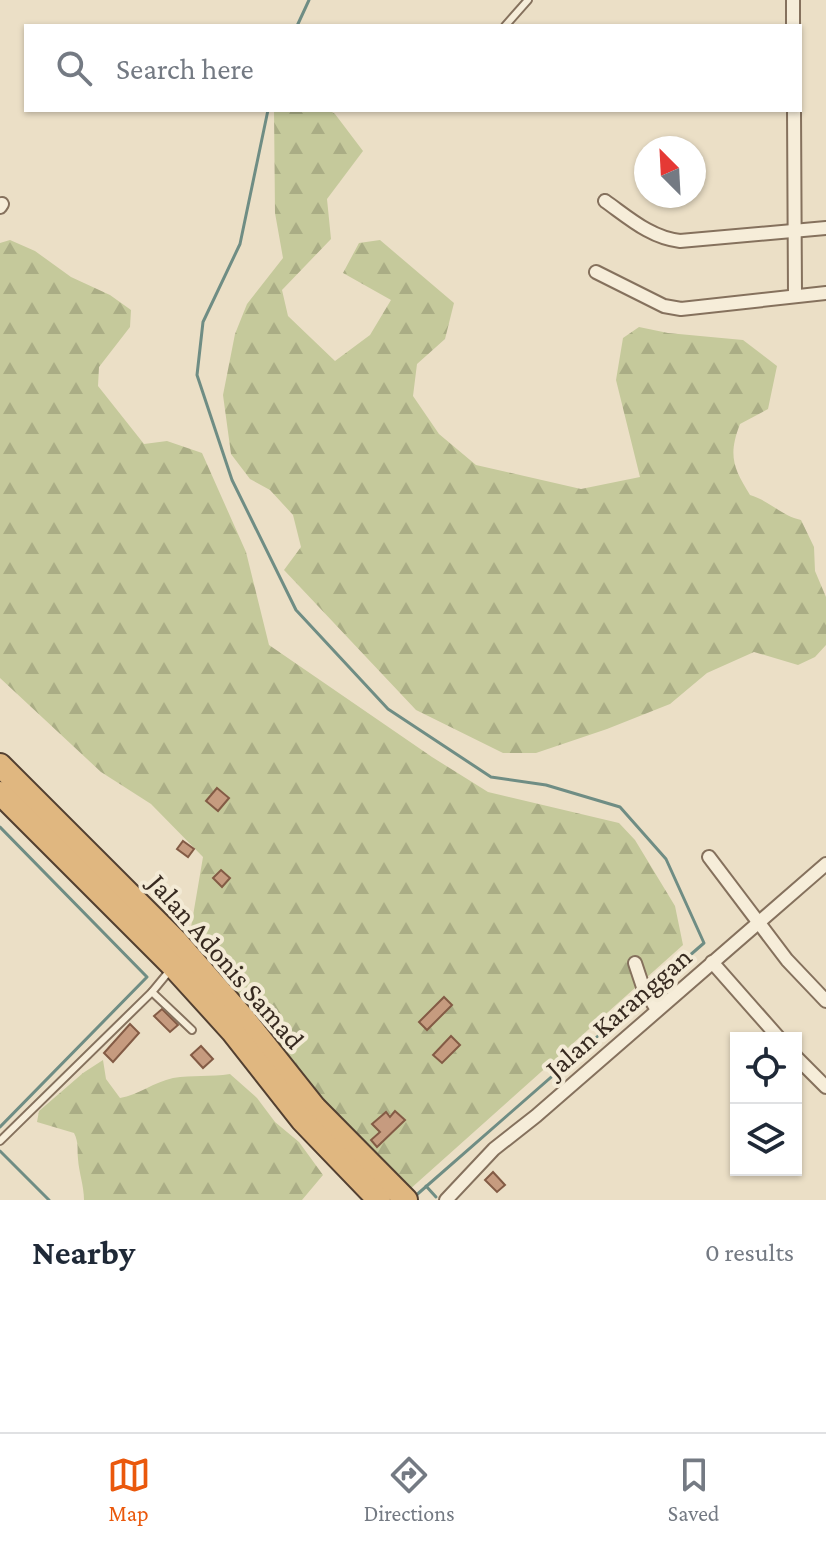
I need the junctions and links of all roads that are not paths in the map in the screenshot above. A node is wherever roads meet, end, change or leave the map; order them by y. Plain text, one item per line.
1 (528, 0) edge
2 (793, 0) edge
3 (507, 24) edge
4 (793, 24) edge
5 (794, 112) edge
6 (605, 201) dead end
7 (826, 228) edge
8 (795, 231) junction
9 (596, 272) dead end
10 (826, 293) edge
11 (795, 295) junction
12 (0, 765) edge
13 (0, 793) edge
14 (709, 857) dead end
15 (826, 864) edge
16 (759, 921) junction
17 (712, 962) junction
18 (635, 963) dead end
19 (173, 966) junction
20 (152, 992) junction
21 (826, 1001) edge
22 (657, 1010) junction
23 (192, 1030) dead end
24 (774, 1032) edge
25 (251, 1042) junction
26 (802, 1063) edge
27 (826, 1087) edge
28 (0, 1141) edge
29 (388, 1196) edge
30 (446, 1200) edge

1 - 3 lane
2 - 4 street
5 - 8 street
6 - 8 street
7 - 8 street
8 - 11 street
9 - 11 street
10 - 11 street
12 - 25 highway, Jalan Adonis Samad
13 - 19 highway, Jalan Adonis Samad
14 - 16 street
15 - 16 street, Jalan Karanggan
16 - 17 street, Jalan Karanggan
16 - 21 street
17 - 22 street, Jalan Karanggan
17 - 24 street
18 - 22 street
19 - 20 lane
19 - 25 highway, Jalan Adonis Samad
20 - 23 lane
20 - 28 lane
22 - 30 street, Jalan Karanggan
25 - 29 highway, Jalan Adonis Samad
26 - 27 street

